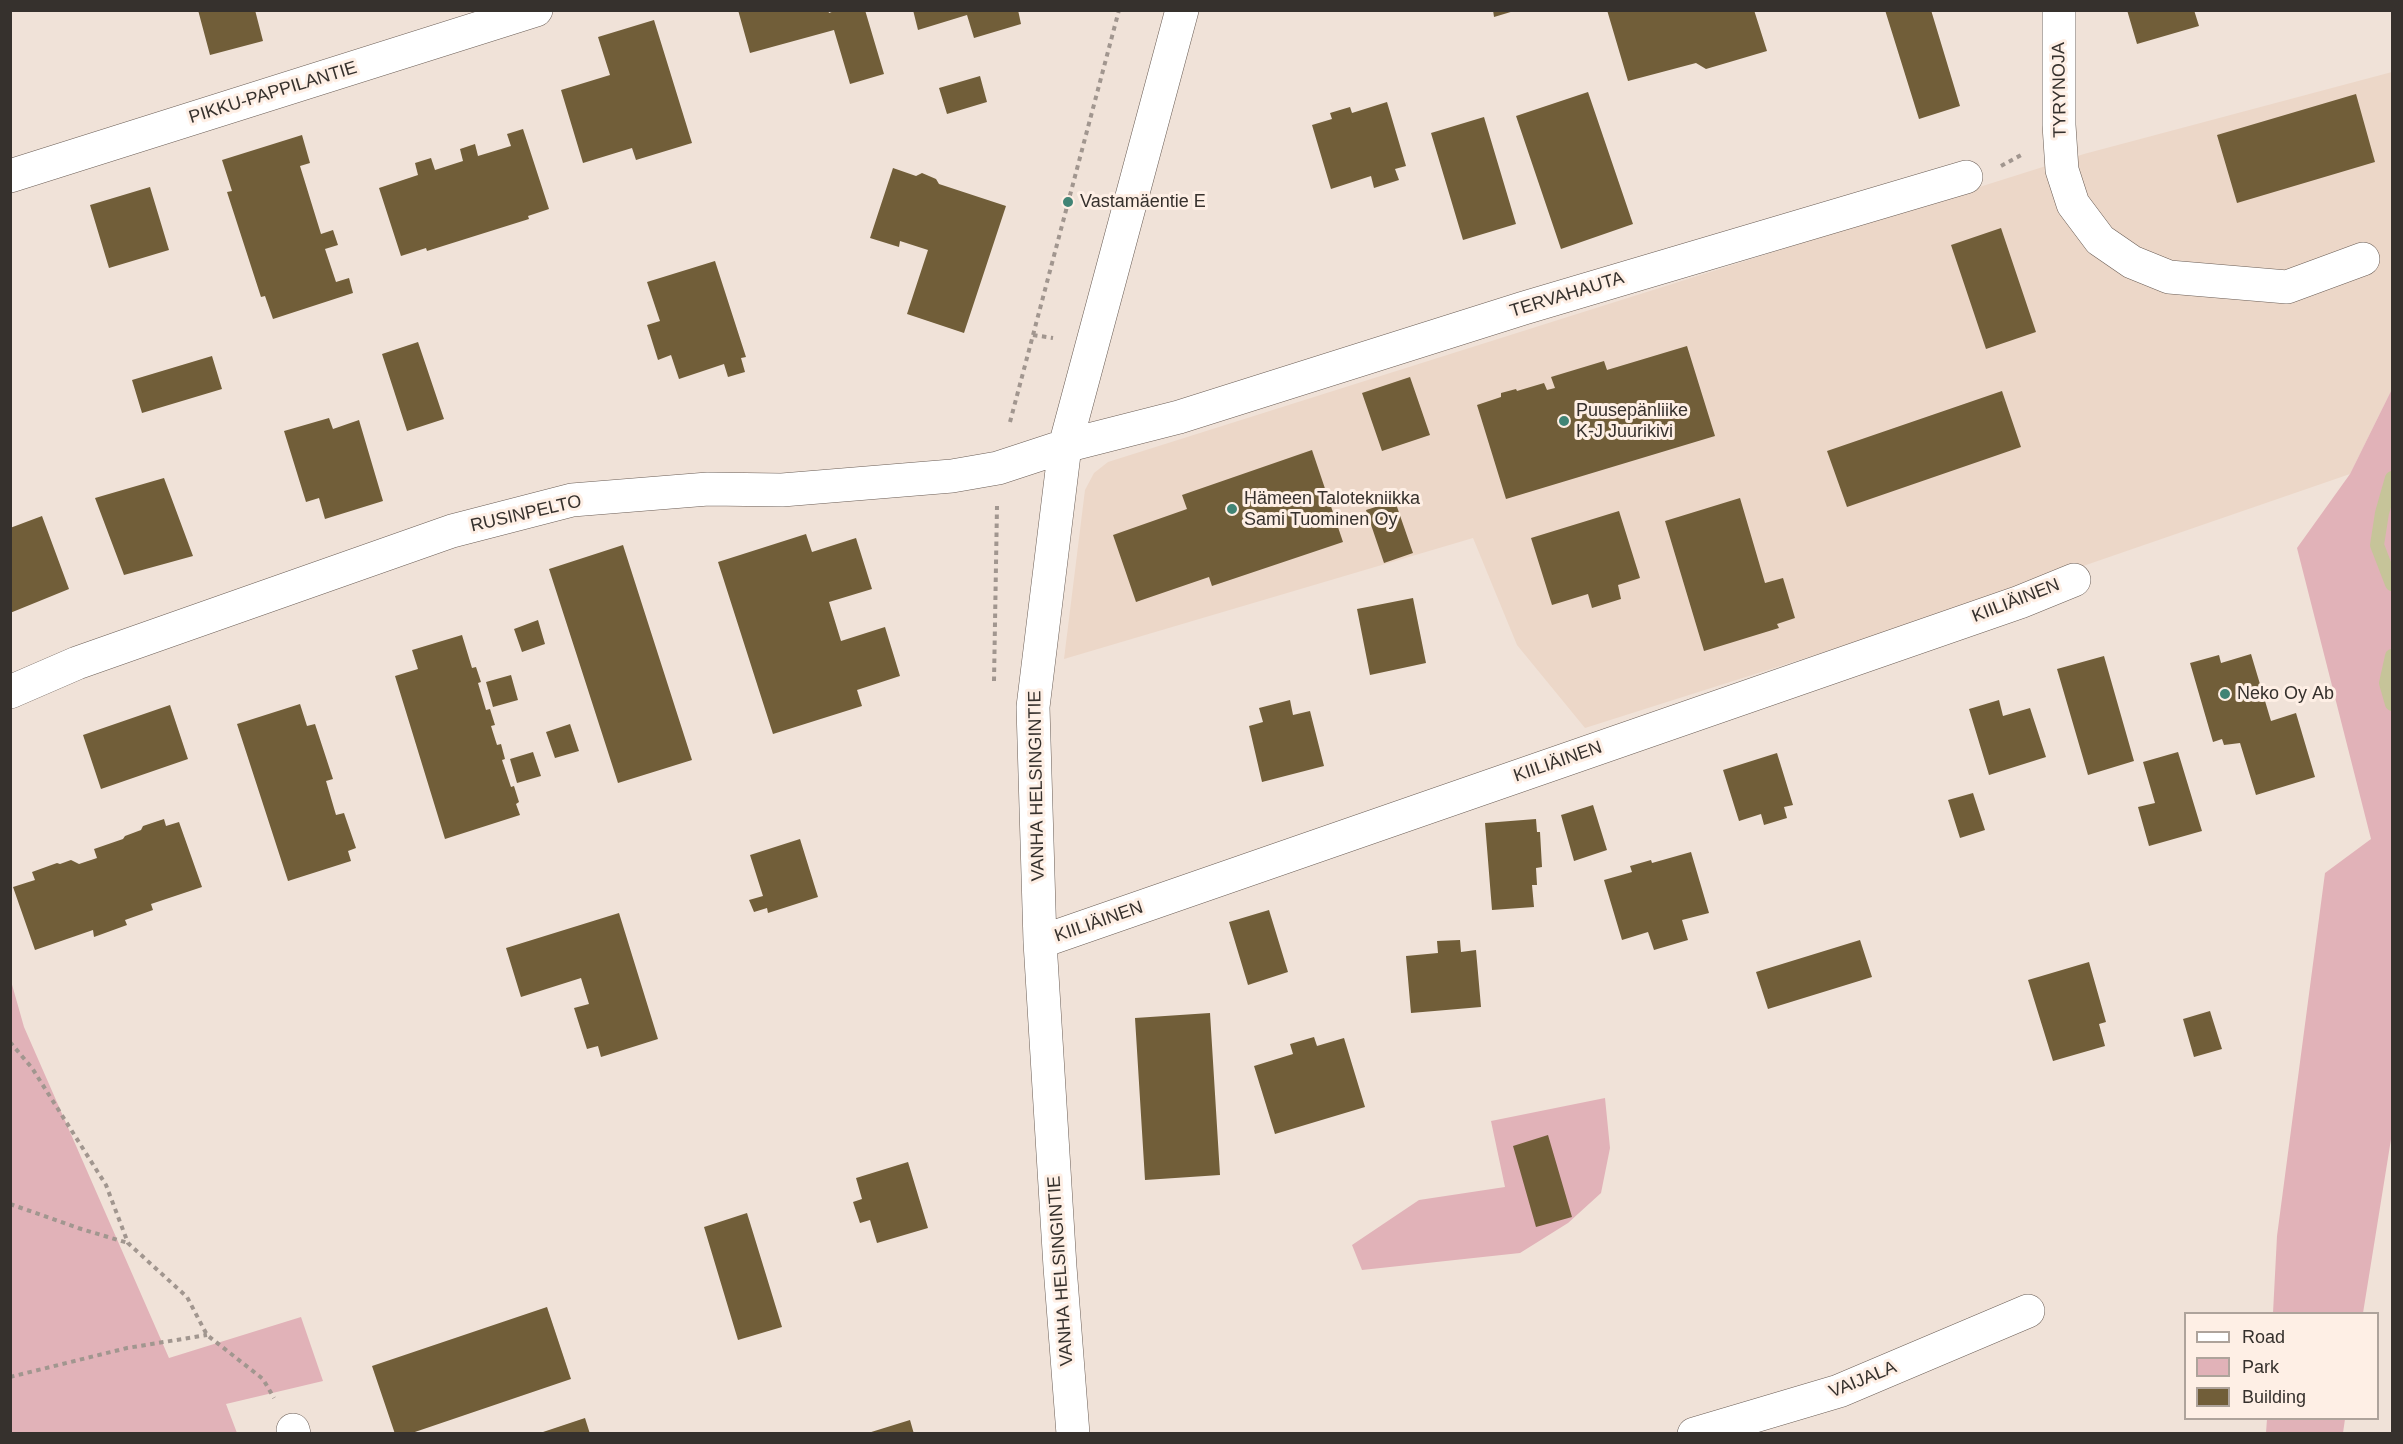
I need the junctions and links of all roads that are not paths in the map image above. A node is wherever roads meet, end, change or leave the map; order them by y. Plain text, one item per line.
1 (536, 10) edge
2 (1182, 10) edge
3 (2059, 10) edge
4 (10, 176) edge
5 (1966, 177) road end
6 (2363, 259) dead end
7 (1065, 446) junction
8 (2074, 580) dead end
9 (10, 692) edge
10 (1040, 942) junction
11 (2028, 1311) dead end
12 (1073, 1434) edge
13 (1694, 1434) edge

1 - 4 street, PIKKU-PAPPILANTIE
2 - 7 street, VANHA HELSINGINTIE
3 - 6 street, TYRYNOJA
5 - 7 street, TERVAHAUTA
7 - 9 street, RUSINPELTO
7 - 10 street, VANHA HELSINGINTIE
8 - 10 street, KIILIÄINEN
10 - 12 street, VANHA HELSINGINTIE
11 - 13 street, VAIJALA

